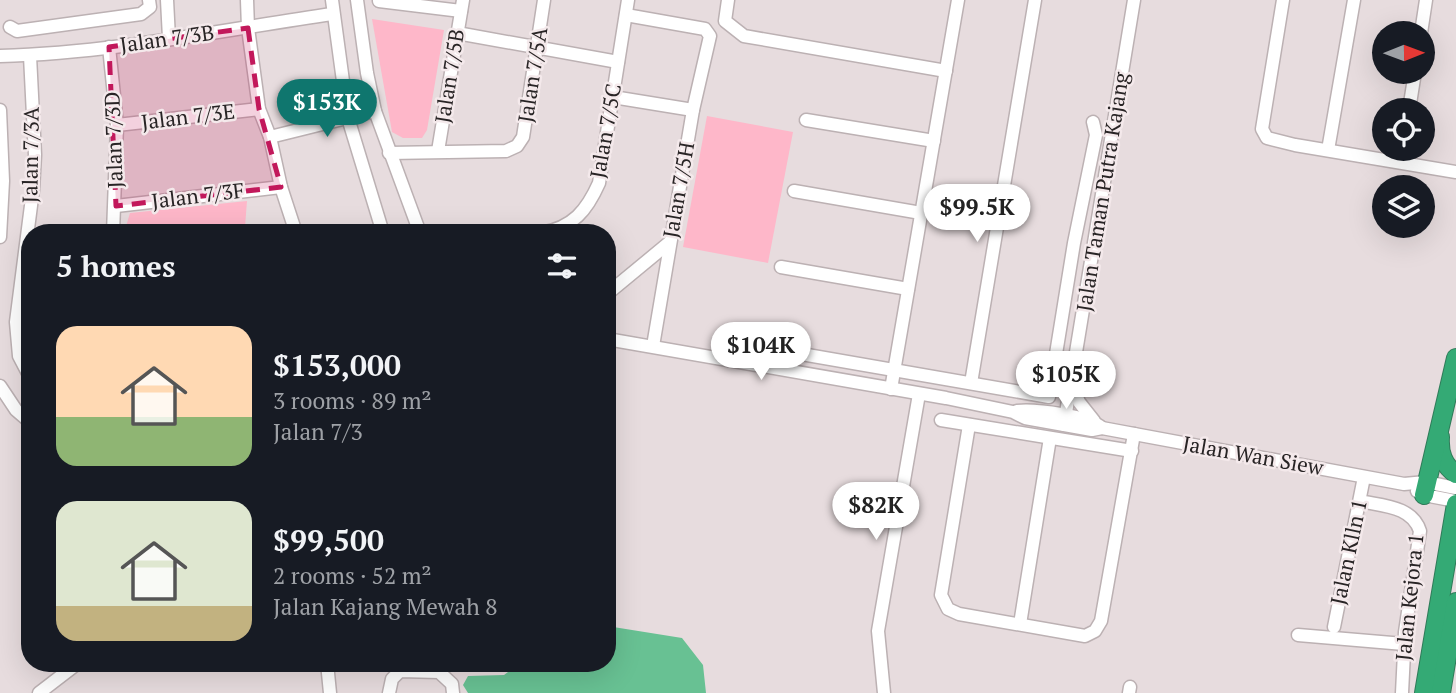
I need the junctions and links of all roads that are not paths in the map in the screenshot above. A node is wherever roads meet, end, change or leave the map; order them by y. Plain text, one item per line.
1 (167, 0) edge
2 (247, 0) edge
3 (332, 0) edge
4 (358, 0) edge
5 (544, 0) edge
6 (628, 0) edge
7 (728, 0) edge
8 (958, 0) edge
9 (1035, 0) edge
10 (1134, 0) edge
11 (1283, 0) edge
12 (1354, 0) edge
13 (1426, 0) edge
14 (379, 1) edge
15 (148, 5) edge
16 (462, 6) edge
17 (332, 14) junction
18 (626, 15) junction
19 (1423, 21) edge
20 (10, 27) dead end
21 (248, 28) junction
22 (457, 33) junction
23 (169, 38) junction
24 (109, 47) junction
25 (537, 48) junction
26 (0, 56) edge
27 (30, 56) junction
28 (618, 62) junction
29 (946, 71) junction
30 (613, 97) junction
31 (259, 109) junction
32 (0, 110) edge
33 (693, 110) junction
34 (375, 111) junction
35 (348, 118) junction
36 (806, 120) dead end
37 (1093, 122) dead end
38 (117, 125) junction
39 (270, 137) junction
40 (934, 141) junction
41 (1328, 150) junction
42 (438, 151) junction
43 (389, 153) junction
44 (1401, 162) joint
45 (1456, 172) edge
46 (281, 187) junction
47 (794, 191) dead end
48 (116, 206) junction
49 (921, 213) junction
50 (29, 224) edge
51 (114, 224) edge
52 (289, 224) edge
53 (380, 224) edge
54 (417, 224) edge
55 (567, 224) edge
56 (0, 235) edge
57 (670, 242) junction
58 (781, 267) dead end
59 (21, 283) edge
60 (616, 286) edge
61 (908, 289) junction
62 (616, 340) edge
63 (653, 346) junction
64 (767, 348) dead end
65 (1456, 358) edge
66 (21, 360) edge
67 (894, 369) junction
68 (971, 383) junction
69 (1072, 383) junction
70 (0, 386) edge
71 (891, 389) junction
72 (919, 394) junction
73 (1442, 410) junction
74 (1033, 411) junction
75 (1013, 412) junction
76 (21, 414) edge
77 (941, 420) dead end
78 (1065, 421) junction
79 (969, 425) junction
80 (1098, 425) junction
81 (1134, 434) junction
82 (1051, 438) junction
83 (1132, 451) junction
84 (1456, 474) edge
85 (1364, 477) junction
86 (1425, 488) junction
87 (1456, 488) edge
88 (1360, 501) junction
89 (1456, 502) edge
90 (1456, 602) edge
91 (1020, 624) junction
92 (1334, 626) dead end
93 (1298, 635) dead end
94 (1404, 644) junction
95 (66, 672) edge
96 (328, 672) edge
97 (399, 672) edge
98 (440, 672) edge
99 (39, 693) edge
100 (330, 693) edge
101 (389, 693) edge
102 (453, 693) edge
103 (884, 693) edge
104 (1402, 693) edge
105 (1424, 693) edge
106 (1441, 693) edge

1 - 23 street
2 - 21 street
3 - 17 street
4 - 34 street
5 - 25 street, Jalan 7/5A
6 - 18 street, Jalan 7/5C
7 - 29 street
8 - 29 street
9 - 68 street
10 - 69 street, Jalan Taman Putra Kajang
11 - 41 street
12 - 41 street
13 - 19 street
14 - 16 street
15 - 20 street
16 - 22 street, Jalan 7/5B
17 - 21 street, Jalan 7/3B
17 - 35 street
18 - 28 street, Jalan 7/5C
18 - 33 street, Jalan 7/5H
21 - 23 street, Jalan 7/3B
21 - 31 street
22 - 25 street
22 - 42 street, Jalan 7/5B
23 - 24 street, Jalan 7/3B
24 - 27 street, Jalan 7/3B
24 - 38 street, Jalan 7/3D
25 - 28 street
25 - 42 street, Jalan 7/5A
26 - 27 street, Jalan 7/3B
27 - 50 street, Jalan 7/3A
28 - 30 street, Jalan 7/5C
29 - 40 street
30 - 33 street
30 - 55 street, Jalan 7/5C
31 - 38 street, Jalan 7/3E
31 - 39 street
32 - 56 street
33 - 57 street, Jalan 7/5H
34 - 35 street
34 - 43 street
35 - 39 street
35 - 53 street
36 - 40 street
37 - 68 street
38 - 48 street, Jalan 7/3D
39 - 46 street
40 - 49 street
41 - 44 street
42 - 43 street, Jalan 7/5A
43 - 54 street
44 - 45 street
46 - 48 street, Jalan 7/3F
46 - 52 street
47 - 49 street
48 - 51 street, Jalan 7/3D
49 - 61 street
57 - 60 street
57 - 63 street, Jalan 7/5H
58 - 61 street
59 - 66 street, Jalan 7/3A
61 - 67 street
62 - 63 street, Jalan Wan Siew
63 - 71 street, Jalan Wan Siew
64 - 67 street
65 - 73 highway
67 - 68 street
67 - 71 street
69 - 74 street
69 - 78 street, Jalan Taman Putra Kajang
69 - 80 street
70 - 76 street
71 - 72 street, Jalan Wan Siew
72 - 75 street, Jalan Wan Siew
72 - 103 street
73 - 84 highway
73 - 86 highway
74 - 75 street, Jalan Wan Siew
74 - 78 street, Jalan Wan Siew
75 - 78 street, Jalan Wan Siew
77 - 79 street
78 - 80 street, Jalan Wan Siew
79 - 82 street
79 - 91 street
80 - 81 street, Jalan Wan Siew
81 - 83 street
81 - 85 street, Jalan Wan Siew
82 - 83 street
82 - 91 street
83 - 91 street
85 - 86 street, Jalan Wan Siew
85 - 88 street, Jalan Klln 1
86 - 87 street, Jalan Wan Siew
86 - 89 street, Jalan Wan Siew
88 - 92 street, Jalan Klln 1
88 - 94 street, Jalan Kejora 1
89 - 105 highway
90 - 106 highway
93 - 94 street
94 - 104 street, Jalan Kejora 1
95 - 99 street
96 - 100 street
97 - 101 street
98 - 102 street

